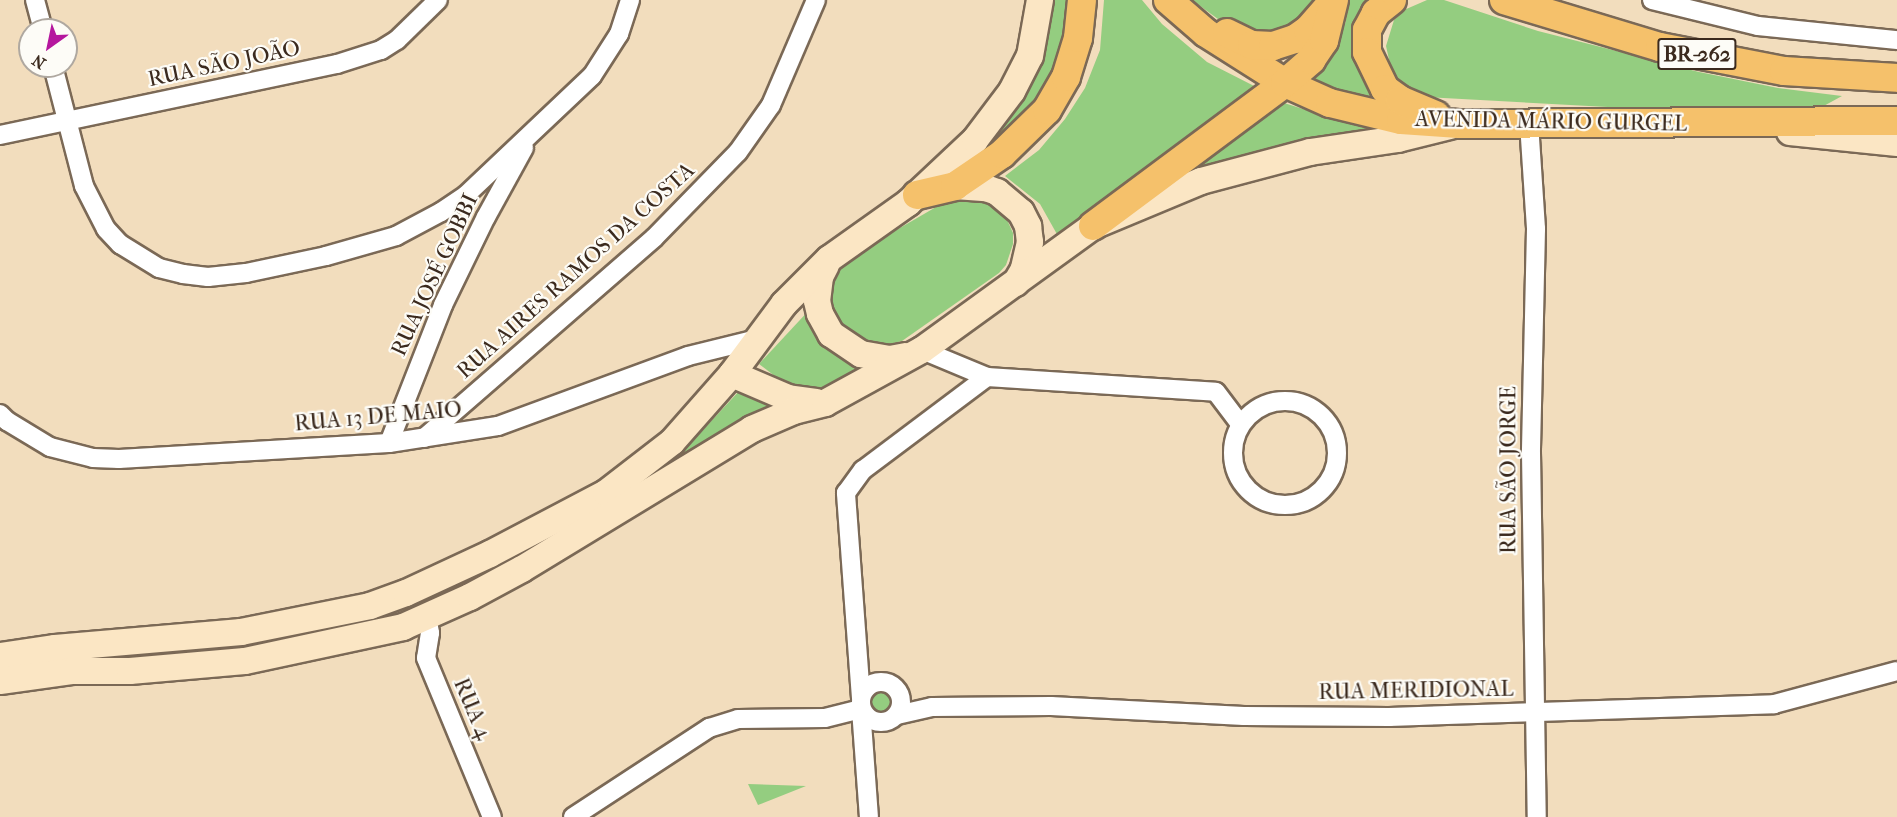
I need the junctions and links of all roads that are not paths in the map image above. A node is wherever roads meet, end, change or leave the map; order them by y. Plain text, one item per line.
1 (35, 0) edge
2 (438, 0) edge
3 (630, 0) edge
4 (816, 0) edge
5 (1082, 0) edge
6 (1168, 0) edge
7 (1182, 0) edge
8 (1334, 0) edge
9 (1392, 0) edge
10 (1504, 0) edge
11 (1658, 1) edge
12 (1039, 2) edge
13 (40, 18) edge
14 (1897, 40) edge
15 (55, 78) edge
16 (1897, 78) edge
17 (1285, 83) junction
18 (1897, 121) edge
19 (67, 122) junction
20 (1529, 123) junction
21 (1716, 123) junction
22 (1459, 124) junction
23 (534, 131) junction
24 (0, 135) edge
25 (1897, 145) edge
26 (955, 186) junction
27 (917, 195) junction
28 (1093, 226) junction
29 (829, 259) junction
30 (1016, 284) junction
31 (757, 339) junction
32 (922, 350) junction
33 (732, 374) junction
34 (987, 377) junction
35 (825, 403) junction
36 (0, 414) edge
37 (1241, 425) junction
38 (0, 428) edge
39 (422, 439) junction
40 (389, 444) junction
41 (50, 447) junction
42 (490, 554) junction
43 (427, 617) junction
44 (0, 656) edge
45 (857, 661) junction
46 (1897, 671) edge
47 (0, 681) edge
48 (890, 684) junction
49 (861, 704) junction
50 (932, 707) junction
51 (1533, 712) junction
52 (897, 715) junction
53 (492, 817) edge
54 (573, 817) edge
55 (869, 817) edge
56 (1537, 817) edge

1 - 13 street
2 - 19 street, RUA SÃO JOÃO
3 - 23 street
4 - 39 street, RUA AIRES RAMOS DA COSTA
5 - 26 main road
6 - 17 main road, AVENIDA MÁRIO GURGEL
7 - 8 main road
8 - 17 main road
9 - 22 main road
10 - 16 main road, BR-262
11 - 14 street
12 - 27 main road
15 - 19 street
17 - 22 main road, AVENIDA MÁRIO GURGEL
17 - 28 main road
18 - 21 main road, AVENIDA MÁRIO GURGEL
19 - 23 street
19 - 24 street, RUA SÃO JOÃO
20 - 21 main road, AVENIDA MÁRIO GURGEL
20 - 22 main road, AVENIDA MÁRIO GURGEL
20 - 51 street, RUA SÃO JORGE
21 - 25 main road, AVENIDA MÁRIO GURGEL
22 - 28 main road
23 - 40 street, RUA JOSÉ GOBBI
26 - 27 main road
26 - 30 main road
27 - 29 main road
28 - 30 main road
29 - 31 main road
29 - 32 main road
30 - 32 main road
31 - 33 main road
31 - 39 street, RUA 13 DE MAIO
32 - 34 street
32 - 35 main road
33 - 35 main road
33 - 42 main road
34 - 37 street
34 - 45 street
35 - 43 main road
36 - 41 street, RUA 13 DE MAIO
37 - 37 street
38 - 41 street
39 - 40 street, RUA 13 DE MAIO
40 - 41 street, RUA 13 DE MAIO
42 - 43 main road
42 - 44 main road
43 - 47 main road
43 - 53 street, RUA 4
45 - 48 street
45 - 49 street
46 - 51 street, RUA MERIDIONAL
48 - 49 street
48 - 50 street
48 - 52 street
49 - 52 street
49 - 54 street
49 - 55 street
50 - 51 street, RUA MERIDIONAL
50 - 52 street, RUA MERIDIONAL
51 - 56 street, RUA SÃO JORGE

